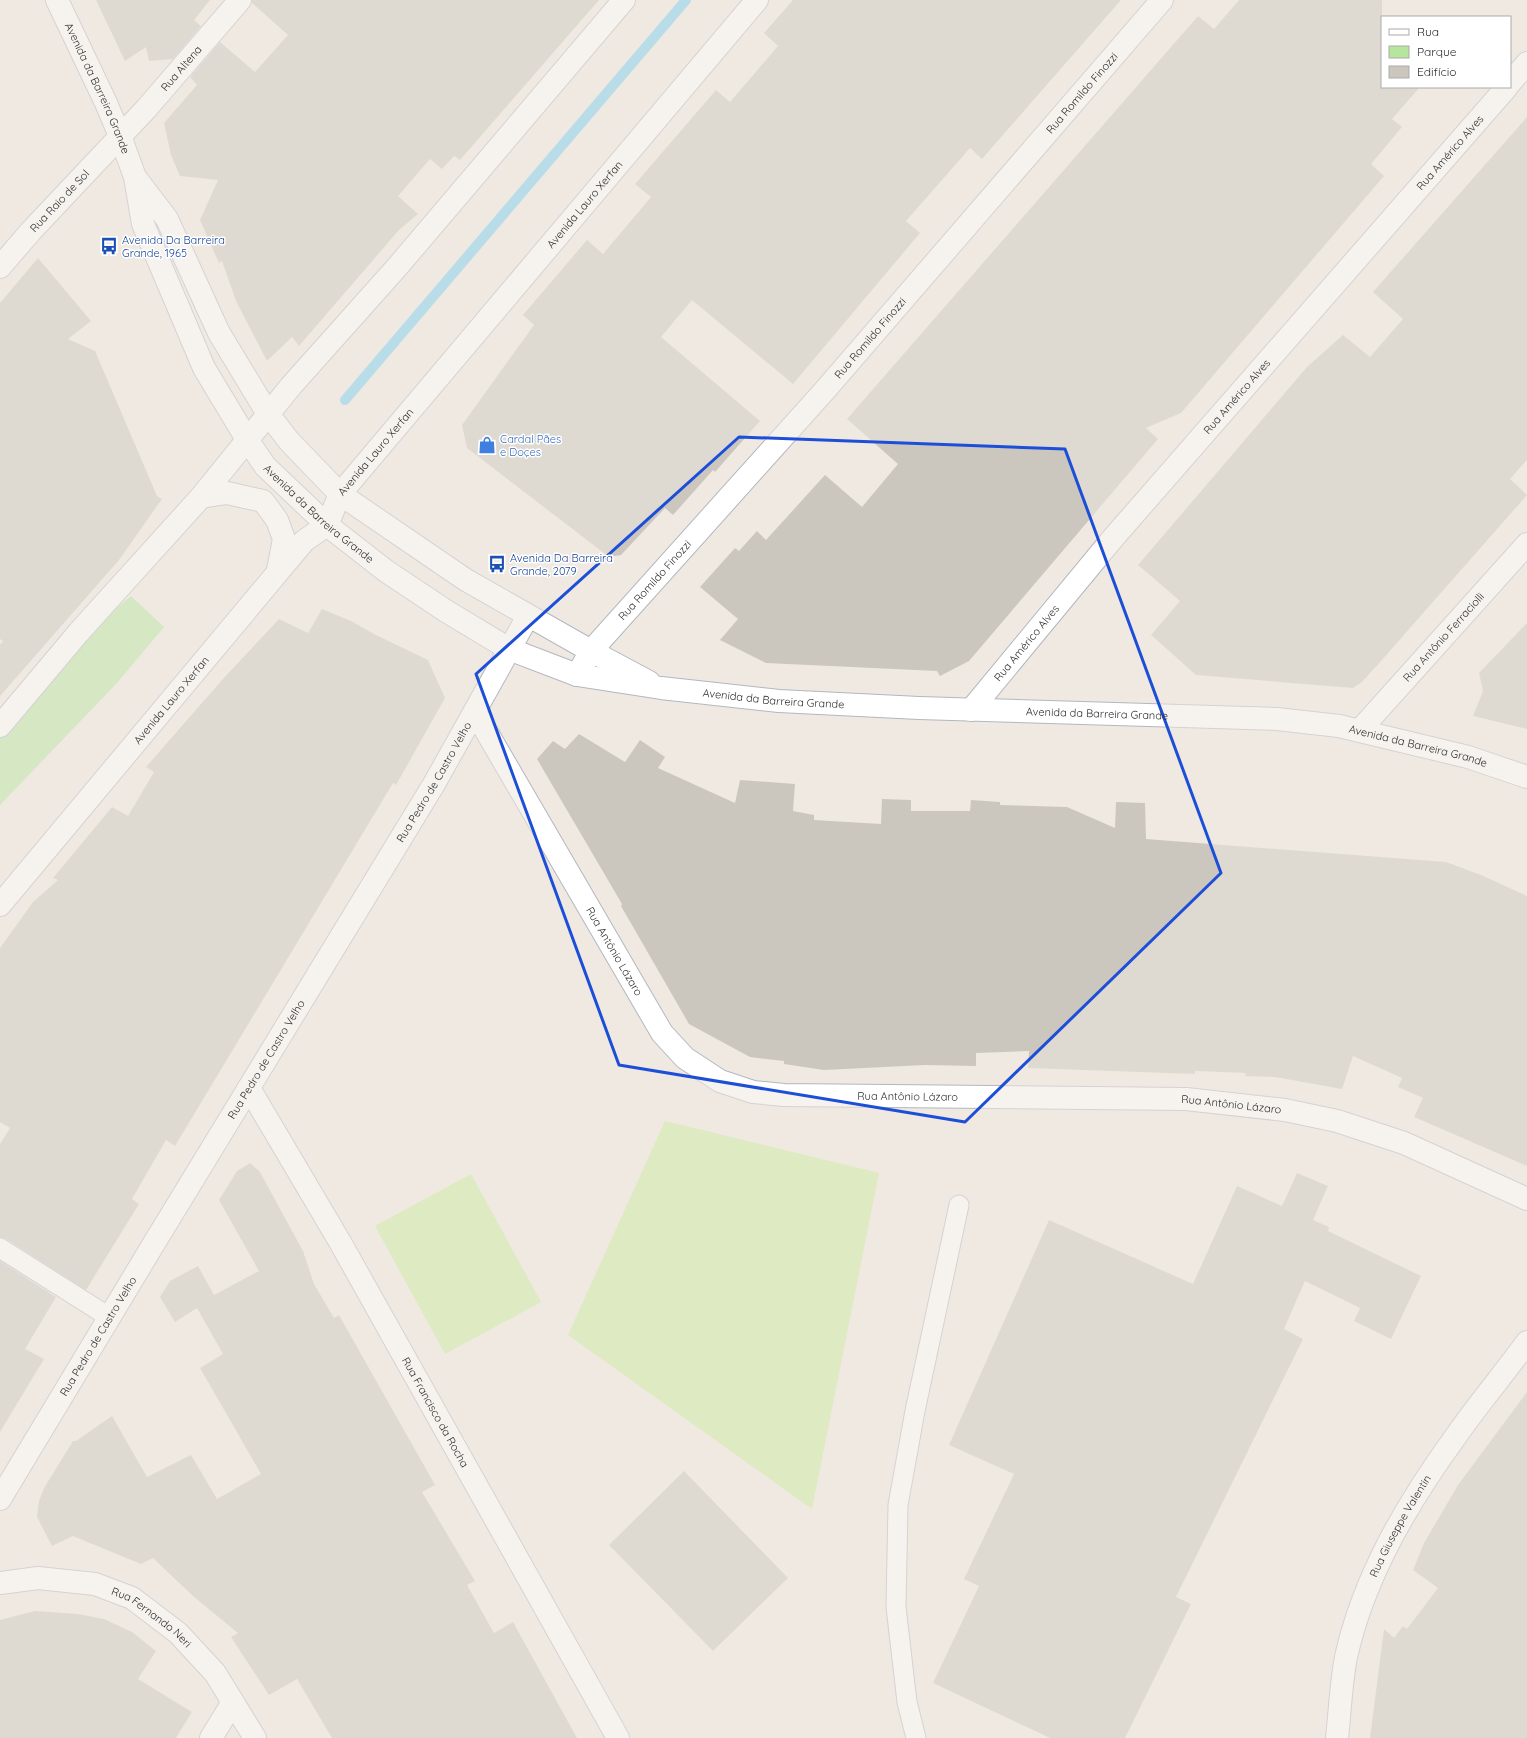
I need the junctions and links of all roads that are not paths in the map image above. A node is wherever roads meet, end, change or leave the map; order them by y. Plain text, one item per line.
1 (57, 0) edge
2 (240, 0) edge
3 (624, 0) edge
4 (757, 0) edge
5 (1162, 0) edge
6 (1527, 63) edge
7 (1511, 82) edge
8 (1505, 88) edge
9 (120, 136) junction
10 (135, 177) junction
11 (0, 267) edge
12 (268, 414) junction
13 (248, 441) junction
14 (340, 494) junction
15 (201, 497) junction
16 (327, 525) junction
17 (1527, 544) edge
18 (277, 573) junction
19 (528, 616) junction
20 (509, 649) junction
21 (591, 652) junction
22 (576, 675) junction
23 (661, 688) junction
24 (971, 710) junction
25 (475, 712) junction
26 (0, 726) edge
27 (1360, 730) junction
28 (1527, 777) edge
29 (0, 905) edge
30 (249, 1088) junction
31 (1527, 1199) edge
32 (959, 1205) dead end
33 (0, 1248) edge
34 (110, 1317) junction
35 (1527, 1342) edge
36 (0, 1499) edge
37 (0, 1583) edge
38 (233, 1702) junction
39 (211, 1738) edge
40 (255, 1738) edge
41 (618, 1738) edge
42 (916, 1738) edge
43 (1337, 1738) edge

1 - 9 street, Avenida da Barreira Grande
2 - 9 street, Rua Altena
3 - 12 street
4 - 14 street, Avenida Lauro Xerfan
5 - 21 street, Rua Romildo Finozzi
6 - 7 street
8 - 24 street, Rua Américo Alves
9 - 10 street, Avenida da Barreira Grande
9 - 11 street, Rua Raio de Sol
10 - 12 street, Avenida da Barreira Grande
10 - 13 street, Avenida da Barreira Grande
12 - 13 street
12 - 14 street, Avenida da Barreira Grande
13 - 15 street
13 - 16 street, Avenida da Barreira Grande
14 - 16 street, Avenida Lauro Xerfan
14 - 19 street, Avenida da Barreira Grande
15 - 18 street
15 - 26 street
16 - 18 street, Avenida Lauro Xerfan
16 - 20 street, Avenida da Barreira Grande
17 - 27 street, Rua Antônio Ferraciolli
18 - 29 street, Avenida Lauro Xerfan
19 - 20 street, Rua Pedro de Castro Velho
19 - 21 street, Avenida da Barreira Grande
20 - 22 street, Avenida da Barreira Grande
20 - 25 street, Rua Pedro de Castro Velho
21 - 22 street, Rua Romildo Finozzi
21 - 23 street, Avenida da Barreira Grande
22 - 23 street, Avenida da Barreira Grande
23 - 24 street, Avenida da Barreira Grande
24 - 27 street, Avenida da Barreira Grande
25 - 30 street, Rua Pedro de Castro Velho
25 - 31 street, Rua Antônio Lázaro
27 - 28 street, Avenida da Barreira Grande
30 - 34 street, Rua Pedro de Castro Velho
30 - 41 street, Rua Francisco da Rocha
32 - 42 lane
33 - 34 lane
34 - 36 street, Rua Pedro de Castro Velho
35 - 43 street, Rua Giuseppe Valentin
37 - 38 street, Rua Fernando Neri
38 - 39 street
38 - 40 street, Rua Fernando Neri

